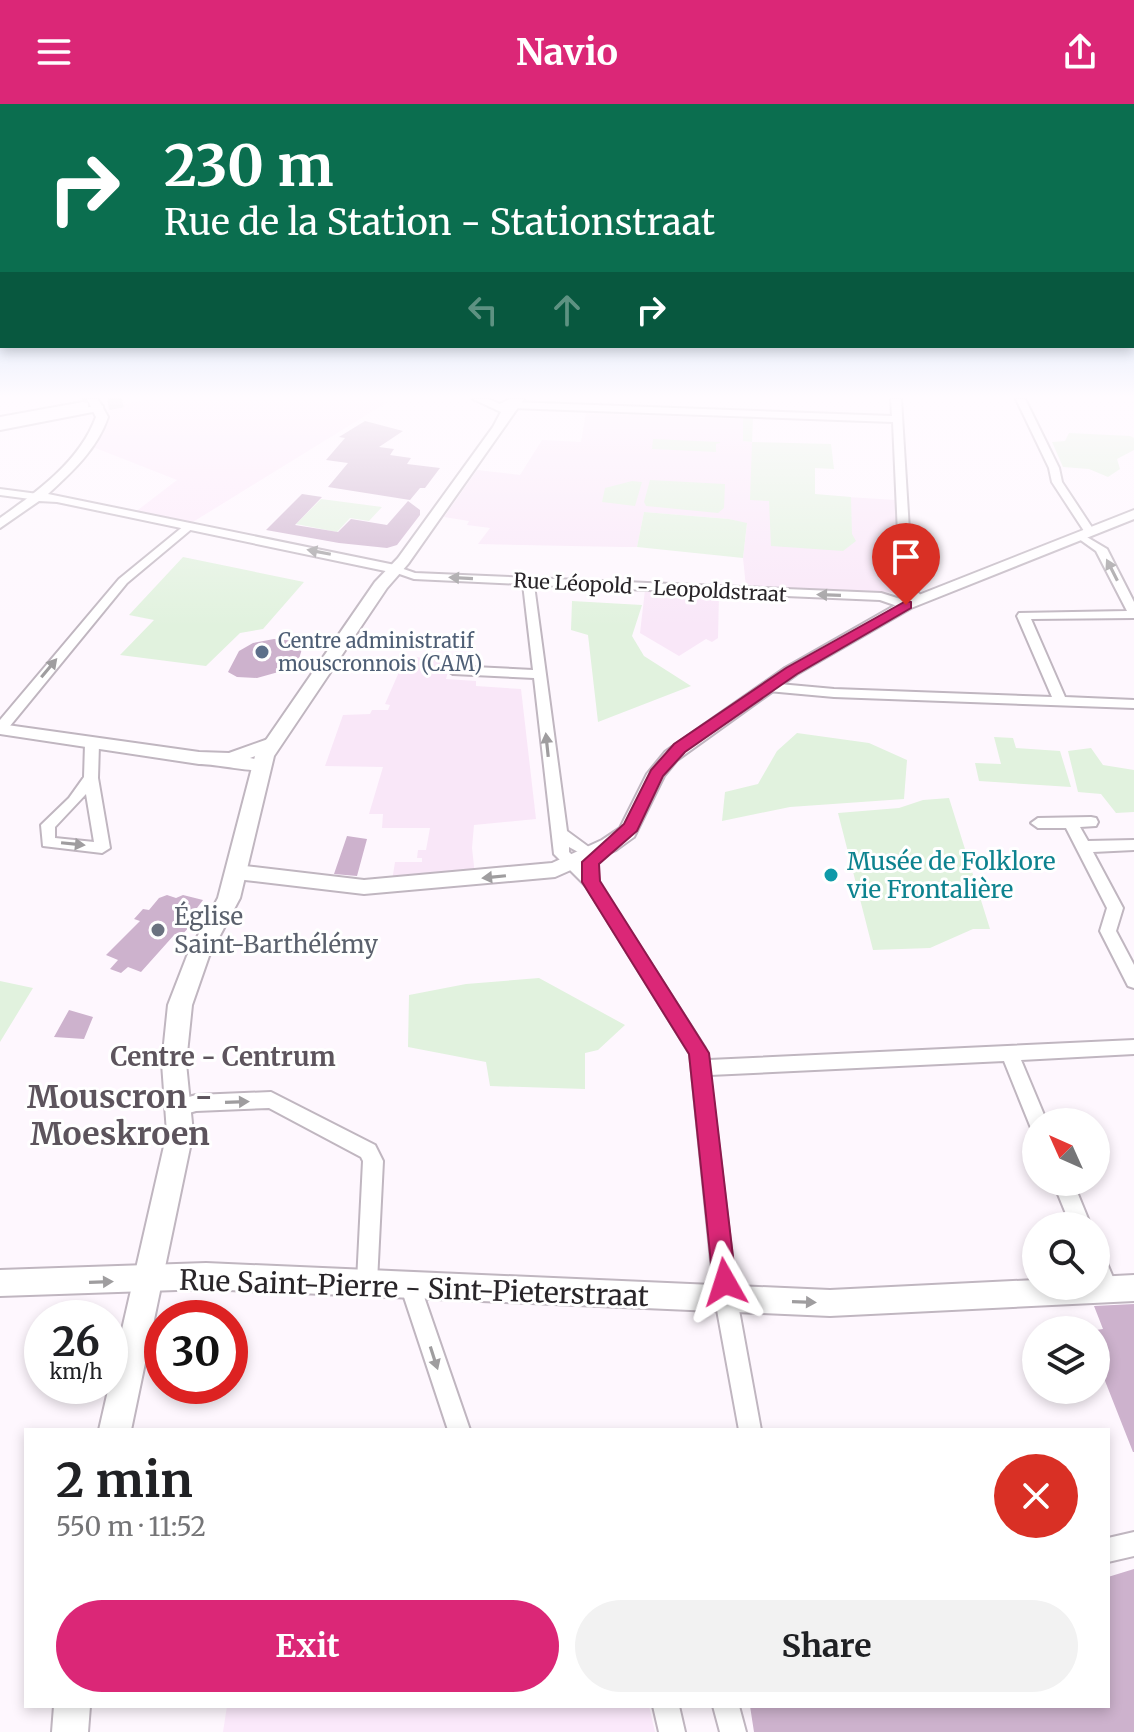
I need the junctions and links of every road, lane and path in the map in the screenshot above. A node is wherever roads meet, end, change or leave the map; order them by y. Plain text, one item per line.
1 (59, 475) edge
2 (463, 475) edge
3 (899, 475) edge
4 (1055, 475) edge
5 (0, 492) edge
6 (38, 497) junction
7 (1134, 514) edge
8 (0, 524) edge
9 (189, 527) junction
10 (1085, 534) junction
11 (395, 569) junction
12 (528, 581) junction
13 (912, 602) junction
14 (1134, 614) edge
15 (453, 670) dead end
16 (540, 674) junction
17 (768, 687) junction
18 (1060, 701) junction
19 (1134, 704) edge
20 (0, 729) edge
21 (92, 744) junction
22 (266, 755) junction
23 (91, 778) junction
24 (1070, 822) junction
25 (1091, 822) dead end
26 (1038, 823) dead end
27 (558, 833) junction
28 (609, 845) junction
29 (1134, 845) edge
30 (1083, 847) junction
31 (589, 853) junction
32 (570, 863) junction
33 (236, 872) junction
34 (591, 882) junction
35 (1134, 981) edge
36 (1134, 1047) edge
37 (1009, 1052) junction
38 (702, 1068) junction
39 (1032, 1108) edge
40 (179, 1120) junction
41 (149, 1280) junction
42 (367, 1282) junction
43 (0, 1283) edge
44 (410, 1285) junction
45 (1121, 1289) edge
46 (726, 1299) junction
47 (115, 1428) edge
48 (458, 1428) edge
49 (750, 1428) edge
50 (1134, 1544) edge
51 (1110, 1550) edge
52 (72, 1708) edge
53 (666, 1708) edge
54 (727, 1708) edge
55 (70, 1732) edge
56 (672, 1732) edge
57 (733, 1732) edge

1 - 6 street
2 - 11 main road
3 - 13 street
4 - 10 street
5 - 6 street
6 - 8 street
6 - 9 street
7 - 10 street
11 -> 9 street
20 -> 9 street
10 - 13 street
14 -> 10 street
12 -> 11 street, Rue Léopold - Leopoldstraat
11 - 22 main road
13 -> 12 street, Rue Léopold - Leopoldstraat
12 - 16 street
13 - 17 street
14 - 18 street
15 - 16 street
27 -> 16 street
17 - 18 street
17 - 28 street
18 - 19 street
20 - 21 street
21 - 22 street
21 - 23 street
22 - 33 main road
23 -> 23 street
24 - 25 street
24 - 26 street
24 - 30 street
27 - 31 street
27 - 32 street
28 - 31 street
28 - 34 street
29 - 30 street
30 - 35 street
31 - 32 street
32 -> 33 street
32 - 34 street
33 - 40 main road
34 - 38 street
36 - 37 street
37 - 38 street
37 - 39 street
38 - 46 street
40 - 41 main road
40 -> 42 street
41 - 42 street, Rue Saint-Pierre - Sint-Pieterstraat
43 -> 41 street, Rue Saint-Pierre - Sint-Pieterstraat
41 - 47 main road
42 - 44 street, Rue Saint-Pierre - Sint-Pieterstraat
44 - 46 street, Rue Saint-Pierre - Sint-Pieterstraat
44 -> 48 street
46 -> 45 street, Rue Saint-Pierre - Sint-Pieterstraat
46 - 49 street
50 - 51 street
52 - 55 main road
53 - 56 street
54 - 57 street

